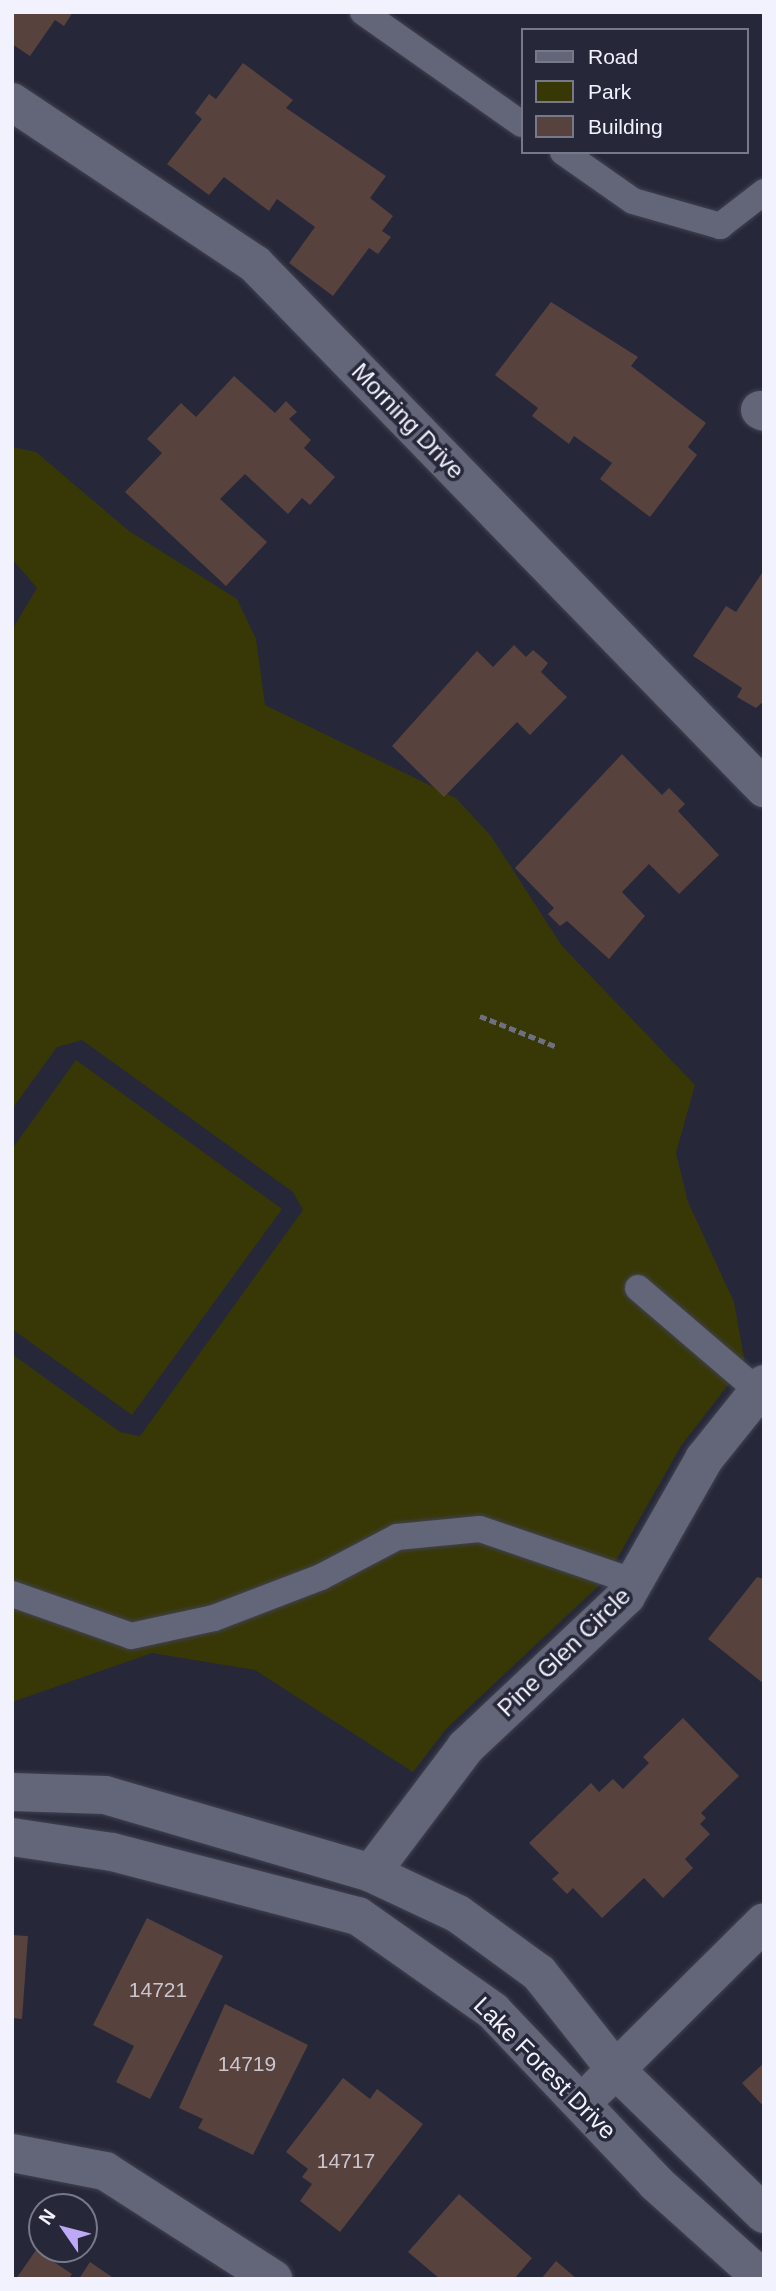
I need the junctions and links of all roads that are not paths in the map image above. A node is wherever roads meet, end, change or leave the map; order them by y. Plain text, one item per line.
1 (363, 12) edge
2 (12, 102) edge
3 (520, 123) edge
4 (566, 154) edge
5 (764, 192) edge
6 (764, 788) edge
7 (638, 1288) dead end
8 (762, 1390) edge
9 (635, 1582) junction
10 (15, 1600) edge
11 (12, 1792) edge
12 (12, 1837) edge
13 (371, 1873) junction
14 (764, 1922) edge
15 (615, 2069) junction
16 (583, 2104) junction
17 (12, 2152) edge
18 (764, 2214) edge
19 (273, 2279) edge
20 (763, 2279) edge

1 - 3 lane
2 - 6 street, Morning Drive
4 - 5 lane
7 - 8 lane
8 - 9 street, Pine Glen Circle
9 - 10 lane
9 - 13 street, Pine Glen Circle
11 - 13 street, Lake Forest Drive
12 - 16 street, Lake Forest Drive
13 - 15 street, Lake Forest Drive
14 - 15 street
15 - 16 street
15 - 18 street, Lake Forest Drive
16 - 20 street, Lake Forest Drive
17 - 19 street

